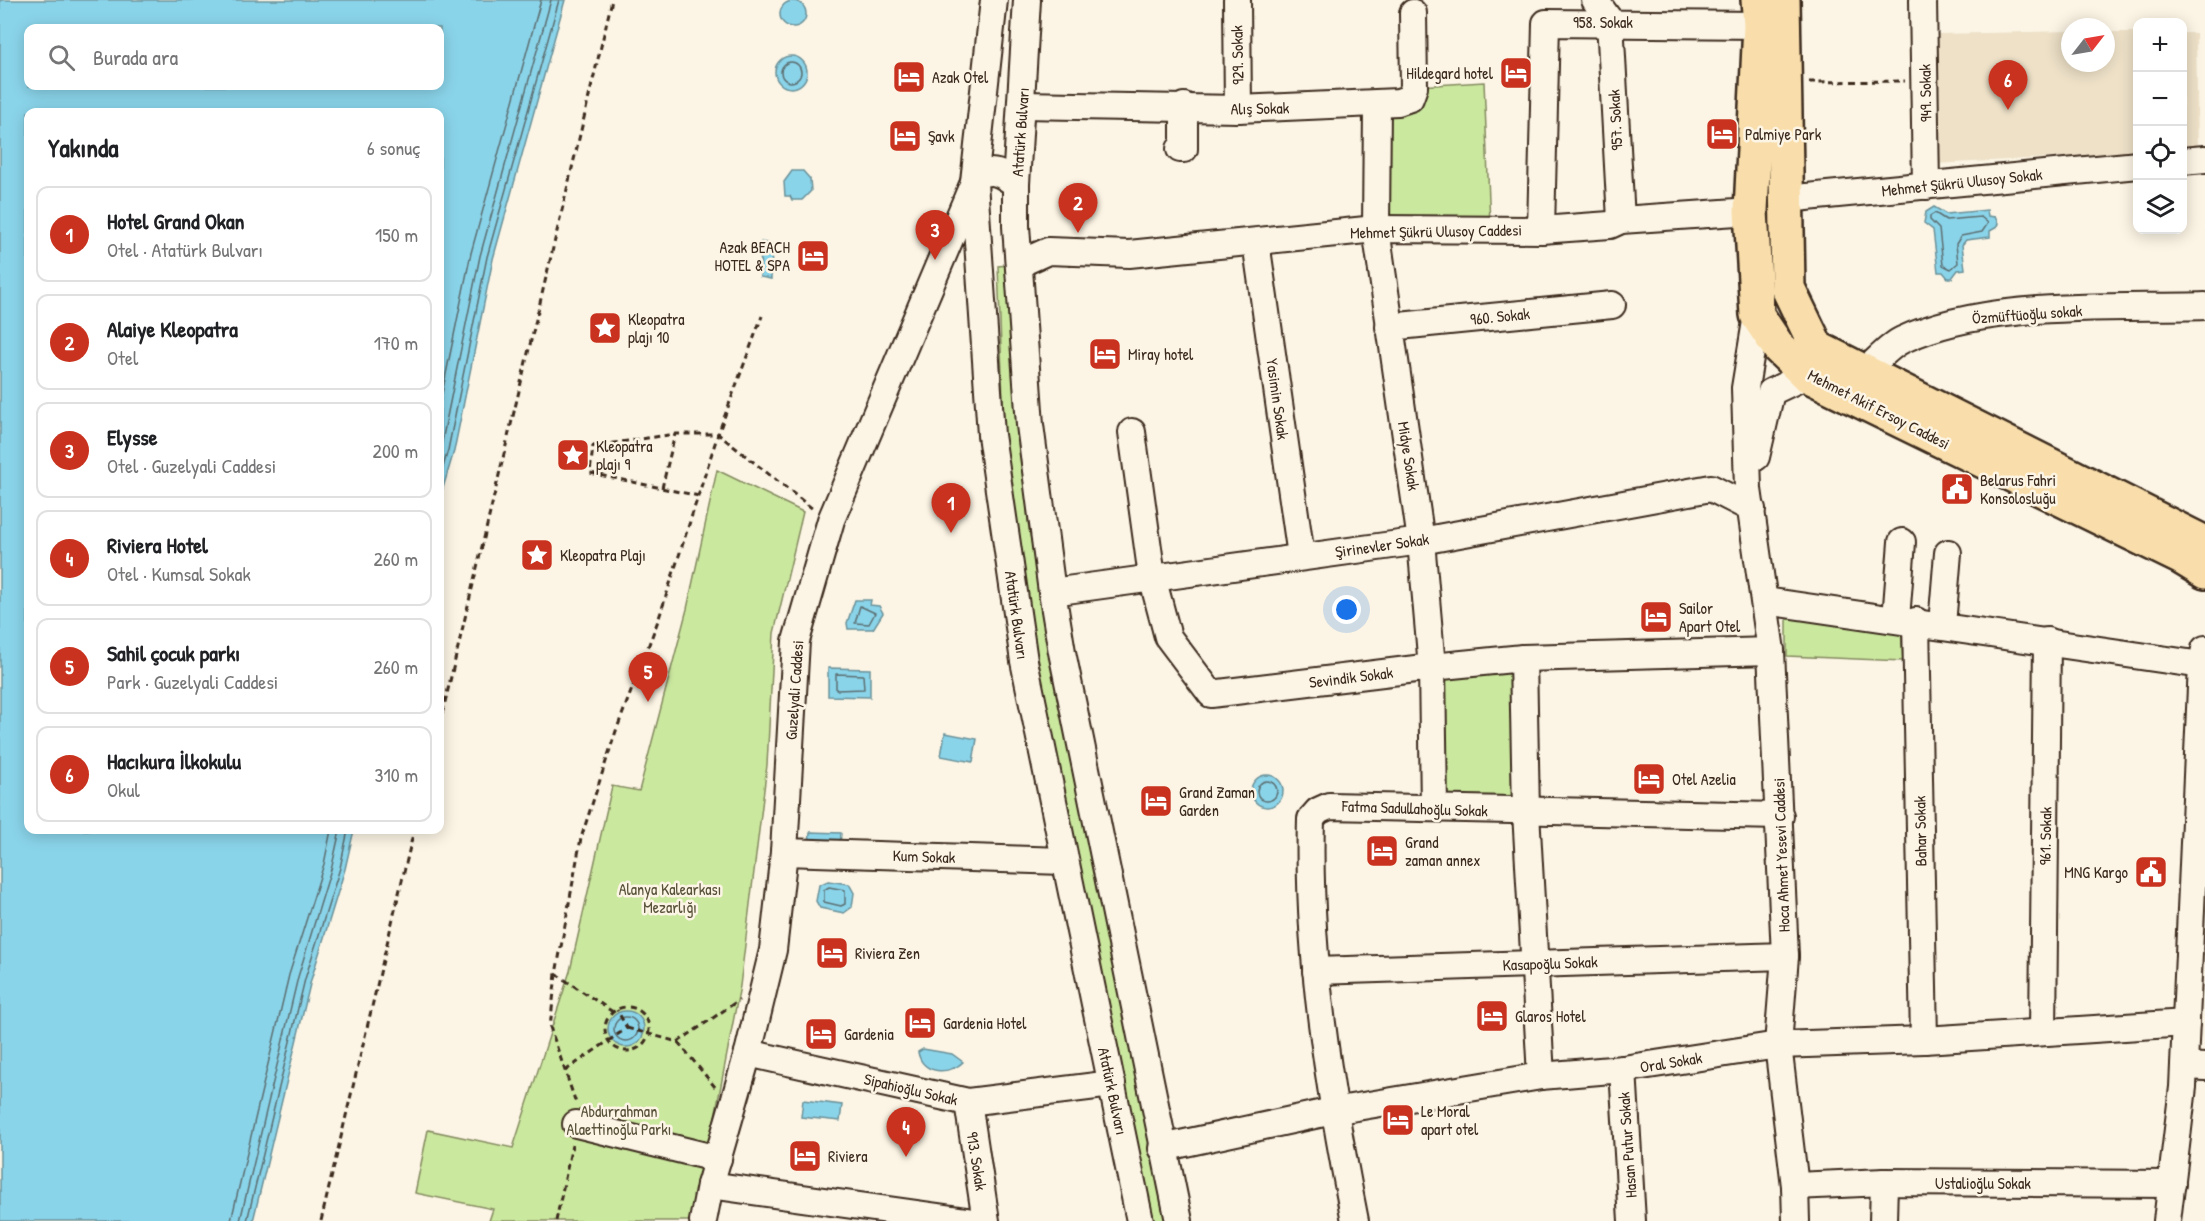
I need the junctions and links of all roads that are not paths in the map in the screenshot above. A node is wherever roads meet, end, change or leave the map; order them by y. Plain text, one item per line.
1 (994, 0) edge
2 (1027, 0) edge
3 (1237, 0) edge
4 (1595, 0) edge
5 (1783, 0) edge
6 (1923, 0) edge
7 (1413, 13) dead end
8 (1759, 13) edge
9 (1610, 21) junction
10 (1022, 105) junction
11 (1377, 105) junction
12 (1184, 106) junction
13 (1238, 109) junction
14 (1180, 149) dead end
15 (2205, 159) edge
16 (2187, 161) edge
17 (2133, 165) edge
18 (974, 182) junction
19 (1016, 184) junction
20 (1926, 186) junction
21 (1786, 199) junction
22 (1751, 211) junction
23 (1621, 219) junction
24 (1016, 226) junction
25 (1376, 229) junction
26 (1541, 230) junction
27 (979, 231) junction
28 (1256, 242) junction
29 (1048, 251) junction
30 (1019, 264) junction
31 (1612, 305) dead end
32 (2205, 306) edge
33 (1757, 315) junction
34 (1389, 327) junction
35 (1864, 372) junction
36 (1807, 375) junction
37 (1132, 432) dead end
38 (1747, 459) junction
39 (1711, 488) junction
40 (1750, 499) junction
41 (1421, 541) junction
42 (1902, 542) dead end
43 (2205, 543) edge
44 (1948, 553) dead end
45 (1301, 556) junction
46 (2205, 572) edge
47 (1152, 577) junction
48 (1052, 592) junction
49 (1765, 601) junction
50 (1906, 620) junction
51 (1942, 625) junction
52 (2047, 641) junction
53 (1771, 651) junction
54 (2203, 657) edge
55 (1523, 658) junction
56 (1432, 667) junction
57 (1434, 808) junction
58 (1526, 812) junction
59 (1780, 816) junction
60 (784, 852) junction
61 (1064, 861) junction
62 (1785, 956) junction
63 (1535, 963) junction
64 (1316, 971) junction
65 (2186, 1023) junction
66 (2043, 1032) junction
67 (1924, 1040) junction
68 (1778, 1045) junction
69 (748, 1053) junction
70 (2195, 1058) edge
71 (1623, 1069) junction
72 (1541, 1076) junction
73 (1112, 1084) junction
74 (968, 1102) junction
75 (1333, 1111) junction
76 (576, 1124) road end
77 (1162, 1148) junction
78 (718, 1159) junction
79 (1884, 1182) junction
80 (2172, 1184) junction
81 (710, 1185) junction
82 (1795, 1186) junction
83 (703, 1221) edge
84 (967, 1221) edge
85 (986, 1221) edge
86 (1140, 1221) edge
87 (1179, 1221) edge
88 (1355, 1221) edge
89 (1632, 1221) edge
90 (1796, 1221) edge
91 (1883, 1221) edge
92 (2167, 1221) edge

1 - 18 street, Atatürk Bulvarı
2 - 10 street, Atatürk Bulvarı
3 - 13 street, 929. Sokak
4 - 9 street
5 - 21 main road, Mehmet Akif Ersoy Caddesi
6 - 20 street, 949. Sokak
7 - 11 street, Alış Sokak
8 - 9 street, 958. Sokak
8 - 22 main road
9 - 23 street, 957. Sokak
9 - 26 street, 958. Sokak
10 - 12 street, Alış Sokak
10 - 19 street, Atatürk Bulvarı
11 - 13 street, Alış Sokak
11 - 25 street, Midye Sokak
12 - 13 street, Alış Sokak
12 - 14 street
15 - 16 street
17 - 20 street, Mehmet Şükrü Ulusoy Sokak
18 - 19 street
18 - 27 street, Atatürk Bulvarı
18 - 60 street, Guzelyali Caddesi
19 - 24 street, Atatürk Bulvarı
20 - 21 street, Mehmet Şükrü Ulusoy Sokak
21 - 35 main road, Mehmet Akif Ersoy Caddesi
22 - 23 street, Mehmet Şükrü Ulusoy Caddesi
22 - 33 main road
23 - 26 street, Mehmet Şükrü Ulusoy Caddesi
24 - 27 street
24 - 29 street
24 - 30 street, Atatürk Bulvarı
25 - 26 street, Mehmet Şükrü Ulusoy Caddesi
25 - 28 street, Mehmet Şükrü Ulusoy Caddesi
25 - 34 street, Midye Sokak
27 - 61 street, Atatürk Bulvarı
28 - 29 street, Mehmet Şükrü Ulusoy Caddesi
28 - 45 street, Yasimin Sokak
29 - 30 street, Mehmet Şükrü Ulusoy Caddesi
30 - 48 street, Atatürk Bulvarı
31 - 34 street, 960. Sokak
32 - 35 street, Özmüftüoğlu sokak
33 - 36 main road, Mehmet Akif Ersoy Caddesi
33 - 38 street, Hoca Ahmet Yesevi Caddesi
34 - 41 street, Midye Sokak
35 - 43 main road, Mehmet Akif Ersoy Caddesi
36 - 40 street, Hoca Ahmet Yesevi Caddesi
36 - 46 main road, Mehmet Akif Ersoy Caddesi
37 - 47 street, Sevindik Sokak
38 - 39 street, Şirinevler Sokak
38 - 40 street, Hoca Ahmet Yesevi Caddesi
39 - 40 street
39 - 41 street, Şirinevler Sokak
40 - 49 street, Hoca Ahmet Yesevi Caddesi
41 - 45 street, Şirinevler Sokak
41 - 56 street, Midye Sokak
42 - 50 street, Bahar Sokak
44 - 51 street
45 - 47 street, Şirinevler Sokak
47 - 48 street, Şirinevler Sokak
47 - 56 street, Sevindik Sokak
48 - 77 street, Atatürk Bulvarı
49 - 50 street
49 - 53 street, Hoca Ahmet Yesevi Caddesi
50 - 51 street
50 - 67 street, Bahar Sokak
51 - 52 street
52 - 54 street
52 - 66 street, 961. Sokak
53 - 55 street, Sevindik Sokak
53 - 59 street, Hoca Ahmet Yesevi Caddesi
54 - 65 street
55 - 56 street, Sevindik Sokak
55 - 58 street
56 - 57 street, Midye Sokak
57 - 58 street, Fatma Sadullahoğlu Sokak
57 - 64 street, Fatma Sadullahoğlu Sokak
58 - 59 street, Fatma Sadullahoğlu Sokak
58 - 63 street
59 - 62 street, Hoca Ahmet Yesevi Caddesi
60 - 61 street, Kum Sokak
60 - 69 street, Guzelyali Caddesi
61 - 73 street, Atatürk Bulvarı
62 - 63 street, Kasapoğlu Sokak
62 - 68 street, Hoca Ahmet Yesevi Caddesi
63 - 64 street, Kasapoğlu Sokak
63 - 72 street
64 - 75 street, Fatma Sadullahoğlu Sokak
65 - 66 street, Oral Sokak
65 - 70 street
66 - 67 street, Oral Sokak
67 - 68 street, Oral Sokak
68 - 71 street, Oral Sokak
68 - 82 street, Hoca Ahmet Yesevi Caddesi
69 - 74 street, Sipahioğlu Sokak
69 - 78 street, Guzelyali Caddesi
70 - 80 street
71 - 72 street, Oral Sokak
71 - 89 street, Hasan Putur Sokak
72 - 75 street, Oral Sokak
73 - 74 street, Sipahioğlu Sokak
73 - 86 street, Atatürk Bulvarı
74 - 85 street, 913. Sokak
75 - 77 street, Oral Sokak
75 - 88 street, Fatma Sadullahoğlu Sokak
76 - 78 street
77 - 87 street, Atatürk Bulvarı
78 - 81 street, Guzelyali Caddesi
79 - 80 street, Ustalioğlu Sokak
79 - 82 street, Ustalioğlu Sokak
79 - 91 street
80 - 92 street
81 - 83 street, Guzelyali Caddesi
81 - 84 street
82 - 90 street, Hoca Ahmet Yesevi Caddesi

